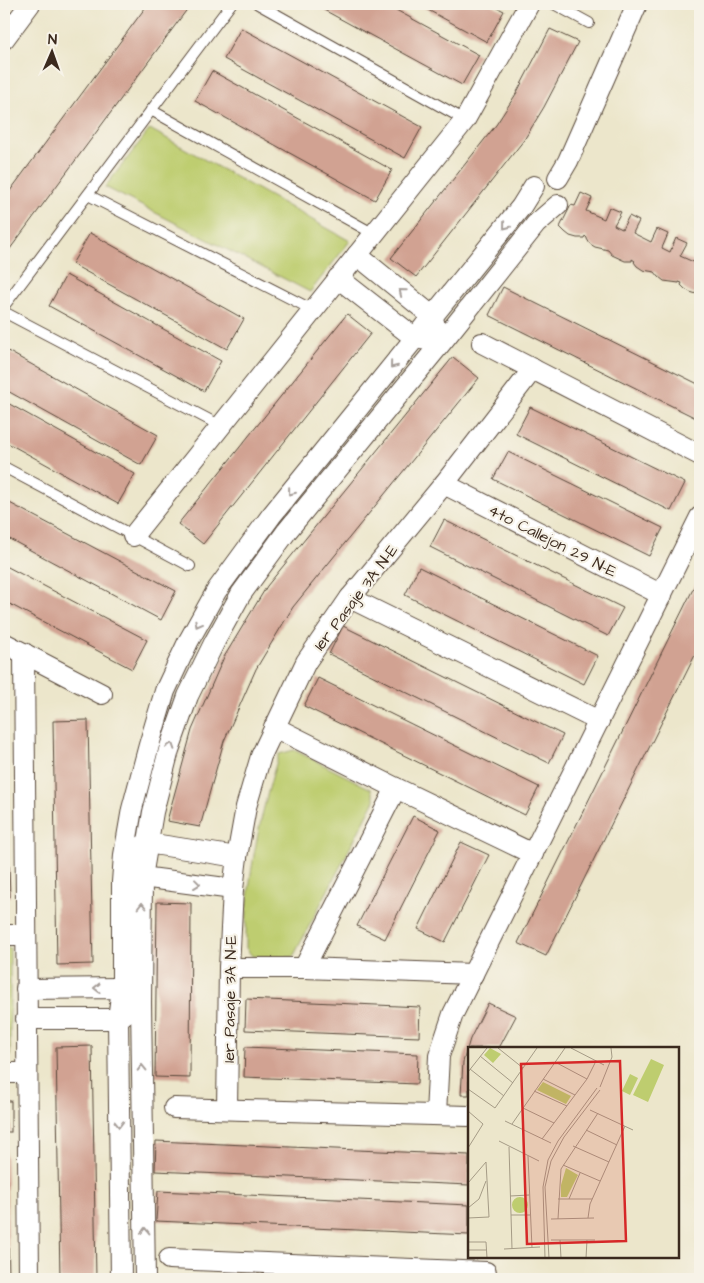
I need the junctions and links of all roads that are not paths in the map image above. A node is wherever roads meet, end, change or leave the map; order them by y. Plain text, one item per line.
1 (30, 4) edge
2 (231, 4) edge
3 (258, 4) edge
4 (529, 4) edge
5 (554, 4) edge
6 (637, 4) edge
7 (589, 23) dead end
8 (9, 28) edge
9 (151, 110) junction
10 (465, 120) junction
11 (558, 178) junction
12 (534, 186) junction
13 (88, 195) junction
14 (558, 206) junction
15 (374, 234) junction
16 (357, 255) junction
17 (338, 278) junction
18 (4, 306) edge
19 (314, 310) junction
20 (4, 312) edge
21 (432, 316) junction
22 (415, 338) junction
23 (442, 342) junction
24 (482, 343) dead end
25 (533, 369) junction
26 (220, 426) junction
27 (700, 455) edge
28 (4, 467) edge
29 (444, 484) junction
30 (700, 518) edge
31 (133, 536) junction
32 (190, 566) dead end
33 (662, 595) junction
34 (350, 598) junction
35 (4, 642) edge
36 (24, 654) junction
37 (102, 694) dead end
38 (599, 721) junction
39 (274, 727) junction
40 (396, 788) junction
41 (147, 843) junction
42 (533, 854) junction
43 (124, 855) junction
44 (237, 857) junction
45 (142, 877) junction
46 (233, 889) junction
47 (4, 935) edge
48 (26, 935) junction
49 (229, 968) junction
50 (304, 968) junction
51 (473, 974) junction
52 (122, 988) junction
53 (26, 989) junction
54 (141, 1003) junction
55 (118, 1019) junction
56 (26, 1020) junction
57 (4, 1072) edge
58 (27, 1072) junction
59 (174, 1108) dead end
60 (227, 1108) junction
61 (436, 1114) junction
62 (468, 1116) edge
63 (169, 1259) dead end
64 (233, 1271) edge
65 (486, 1272) dead end
66 (424, 1274) edge
67 (29, 1279) edge
68 (121, 1279) edge
69 (146, 1279) edge

1 - 8 street
2 - 9 lane
3 - 10 lane
4 - 10 street
5 - 7 lane
6 - 11 street
9 - 13 lane
9 - 15 lane
10 - 15 street
11 - 12 street
11 - 14 street
12 - 14 street
12 -> 21 street
13 - 18 lane
13 - 19 lane
14 - 23 street
15 - 16 street
16 - 17 street
21 -> 16 street
17 - 19 street
17 - 22 street
19 - 26 street
20 - 26 lane
21 - 22 street
21 - 23 street
22 - 23 street
22 -> 43 street
41 -> 23 street
24 - 25 street
25 - 27 street
25 - 29 street, 1er Pasaje 3A N-E
26 - 31 street
28 - 31 lane
29 - 33 street, 4to Callejon 29 N-E
29 - 34 street, 1er Pasaje 3A N-E
30 - 33 street
31 - 32 lane
33 - 38 street
34 - 38 street
34 - 39 street, 1er Pasaje 3A N-E
35 - 36 street
36 - 37 street
36 - 48 street
38 - 42 street
39 - 40 street
39 - 44 street, 1er Pasaje 3A N-E
40 - 42 street
40 - 50 street
41 - 43 street
41 - 44 street
41 - 45 street
42 - 51 street
43 - 45 street
43 - 52 street
44 - 46 street, 1er Pasaje 3A N-E
45 -> 46 street
54 -> 45 street
46 - 49 street, 1er Pasaje 3A N-E
47 - 48 street
48 - 53 street
49 - 50 street
49 - 60 street, 1er Pasaje 3A N-E
50 - 51 street
51 - 61 street
52 -> 53 street
52 - 54 street
52 - 55 street
53 - 56 street
54 - 55 street
69 -> 54 street
55 - 56 street
55 -> 68 street
56 - 58 street
57 - 58 street
58 - 67 street
59 - 60 street
60 - 61 street
61 - 62 street
63 - 64 street
64 - 66 street
65 - 66 street

